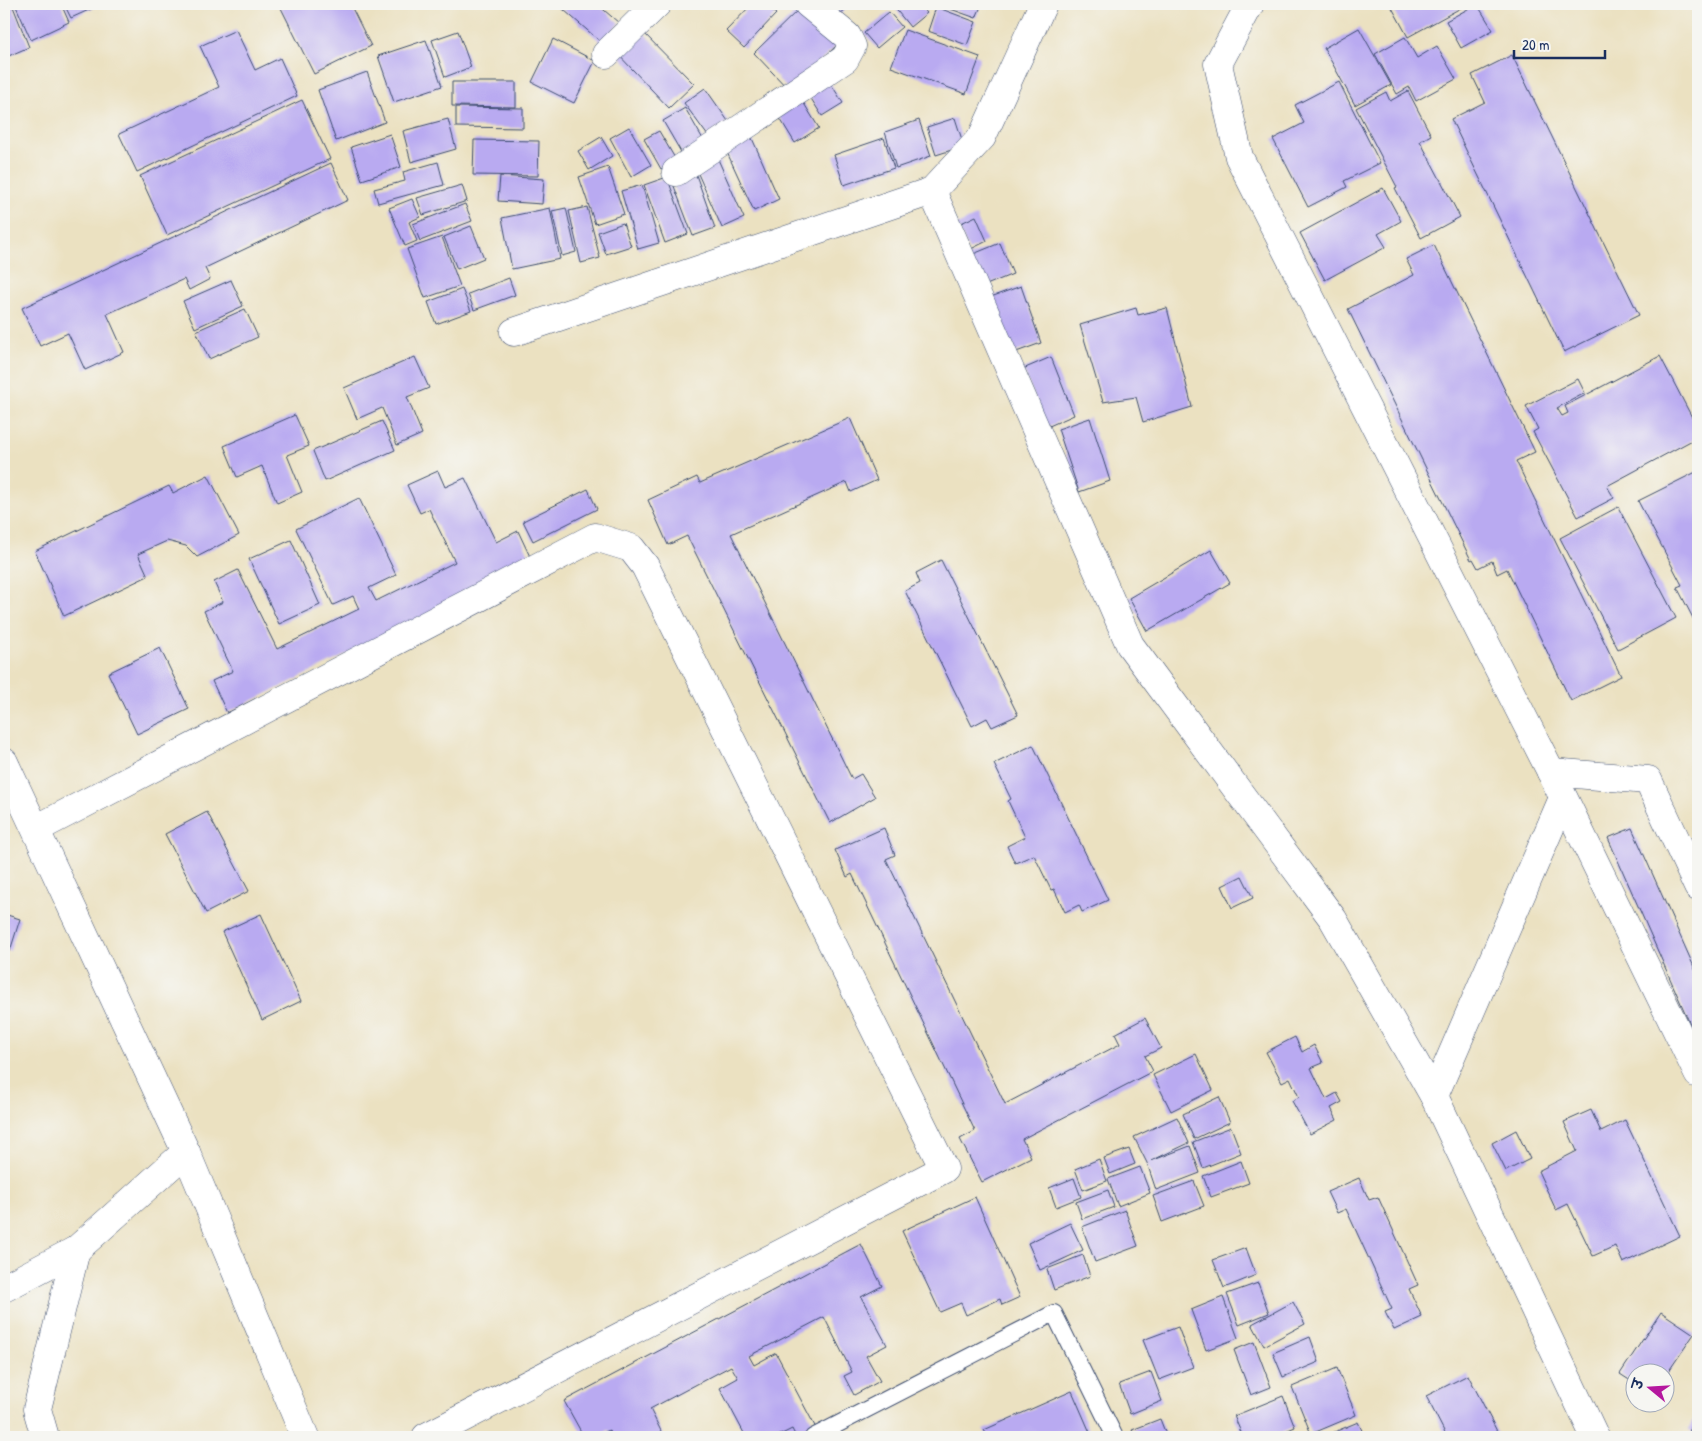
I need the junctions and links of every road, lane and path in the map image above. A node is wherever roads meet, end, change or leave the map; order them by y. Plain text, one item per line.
1 (658, 4) edge
2 (808, 4) edge
3 (1043, 4) edge
4 (1250, 4) edge
5 (1271, 4) edge
6 (606, 54) dead end
7 (1218, 64) junction
8 (676, 172) dead end
9 (932, 191) junction
10 (514, 332) dead end
11 (4, 762) edge
12 (1551, 772) junction
13 (1564, 798) junction
14 (36, 828) junction
15 (1696, 876) edge
16 (1698, 1074) edge
17 (1434, 1096) junction
18 (186, 1152) junction
19 (76, 1250) junction
20 (4, 1288) edge
21 (45, 1437) edge
22 (305, 1437) edge
23 (426, 1437) edge
24 (813, 1437) edge
25 (1115, 1437) edge
26 (1595, 1437) edge

1 - 6 street
2 - 8 street
3 - 9 street
4 - 7 street
5 - 7 street
7 - 12 street
9 - 10 street
9 - 17 street
11 - 14 street
12 - 13 street
12 - 15 street
13 - 16 street
13 - 17 street
14 - 18 street
14 - 23 street
17 - 26 street
18 - 19 street
18 - 22 street
19 - 20 street
19 - 21 street
24 - 25 lane

